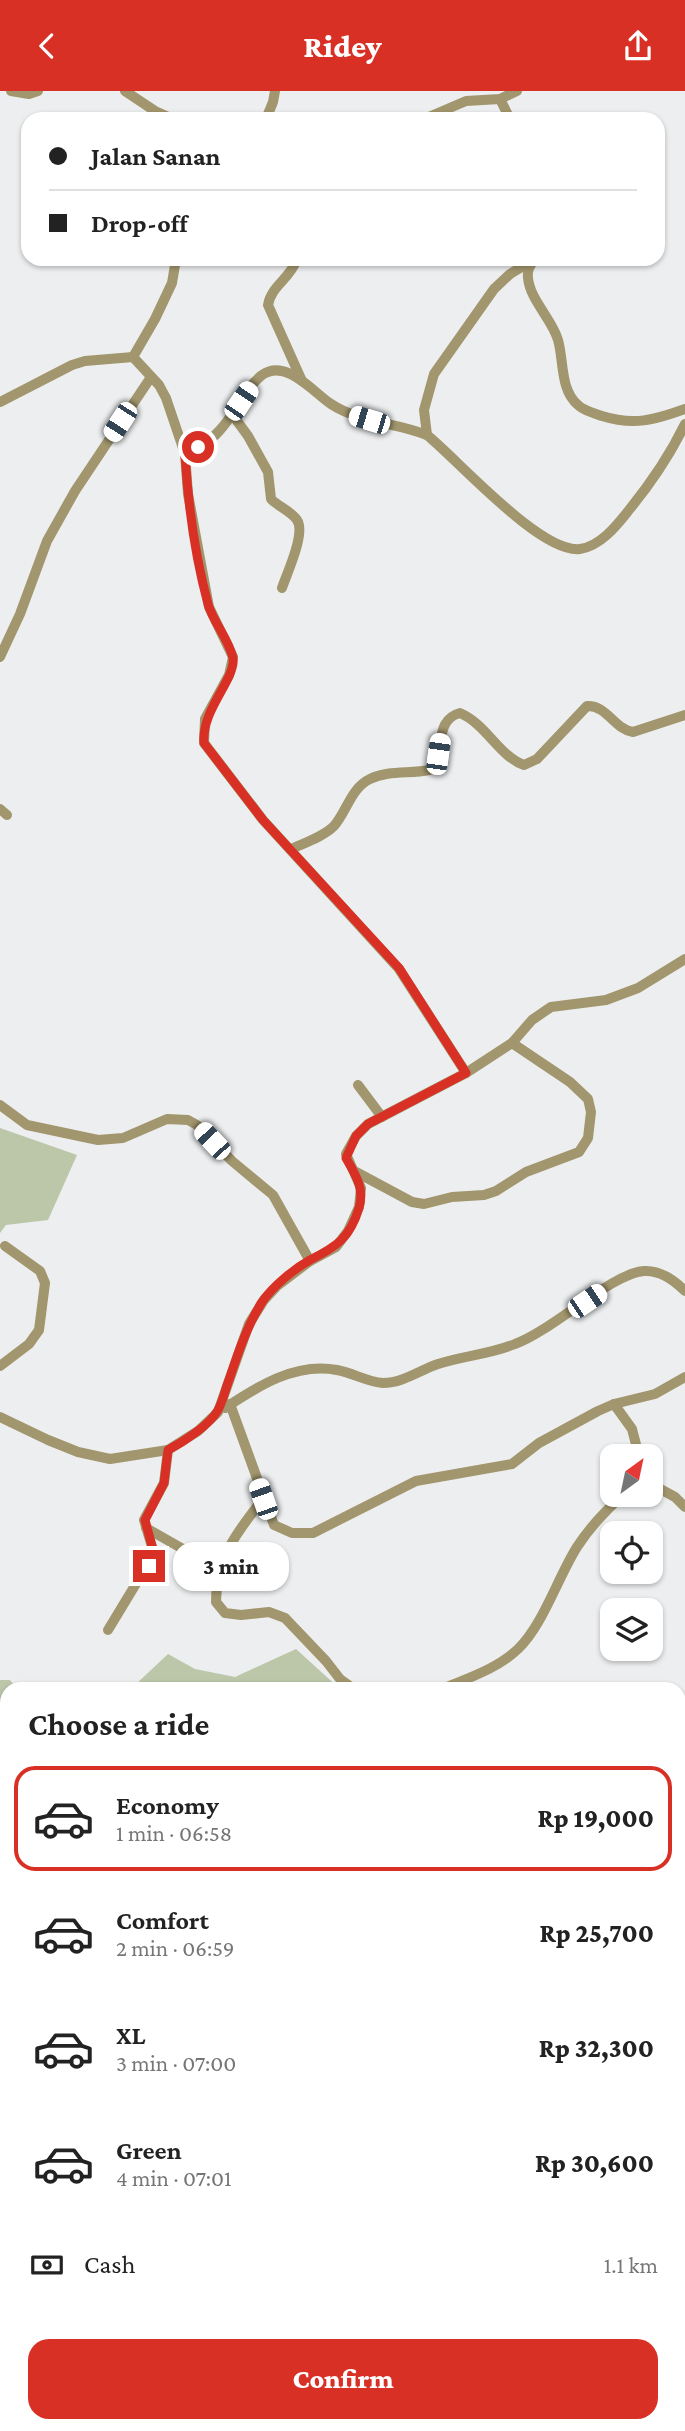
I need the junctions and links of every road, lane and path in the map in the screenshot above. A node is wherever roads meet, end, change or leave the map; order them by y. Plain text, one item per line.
1 (11, 91) edge
2 (38, 91) edge
3 (125, 91) edge
4 (275, 91) edge
5 (517, 91) edge
6 (500, 99) junction
7 (157, 112) edge
8 (268, 112) edge
9 (440, 112) edge
10 (506, 112) edge
11 (175, 266) edge
12 (294, 266) edge
13 (524, 266) edge
14 (532, 266) edge
15 (133, 356) junction
16 (151, 377) junction
17 (302, 381) junction
18 (0, 402) edge
19 (685, 409) edge
20 (232, 414) junction
21 (685, 424) edge
22 (427, 435) junction
23 (185, 454) junction
24 (282, 588) dead end
25 (0, 657) edge
26 (685, 715) edge
27 (291, 849) junction
28 (685, 959) edge
29 (512, 1043) junction
30 (466, 1073) junction
31 (358, 1085) dead end
32 (0, 1105) edge
33 (382, 1117) junction
34 (356, 1173) junction
35 (5, 1246) dead end
36 (310, 1261) junction
37 (685, 1291) edge
38 (0, 1366) edge
39 (685, 1377) edge
40 (230, 1404) junction
41 (614, 1404) junction
42 (218, 1412) junction
43 (0, 1417) edge
44 (636, 1444) edge
45 (168, 1450) junction
46 (663, 1490) edge
47 (263, 1499) junction
48 (610, 1507) edge
49 (685, 1507) edge
50 (146, 1528) junction
51 (220, 1570) junction
52 (108, 1630) dead end
53 (344, 1682) edge
54 (458, 1682) edge

1 - 2 street
3 - 7 street
4 - 8 street
5 - 6 street
6 - 9 street
6 - 10 street
11 - 15 street
12 - 17 street
13 - 22 street
14 - 19 street
15 - 16 street
15 - 18 street
16 - 23 street
16 - 25 street
17 - 20 street
17 - 22 street
20 - 23 street
20 - 24 street
21 - 22 street
23 - 27 street
26 - 27 street
27 - 30 street
28 - 29 street
29 - 30 street
29 - 34 street
30 - 33 street
31 - 33 street
32 - 36 street
33 - 34 street
34 - 36 street
35 - 38 street
36 - 42 street
37 - 40 street
39 - 41 street
40 - 42 street
40 - 47 street
41 - 44 street
41 - 47 street
42 - 45 street
43 - 45 street
45 - 50 street
46 - 49 street
47 - 51 street
48 - 54 street
50 - 51 street
50 - 52 street
51 - 53 street

